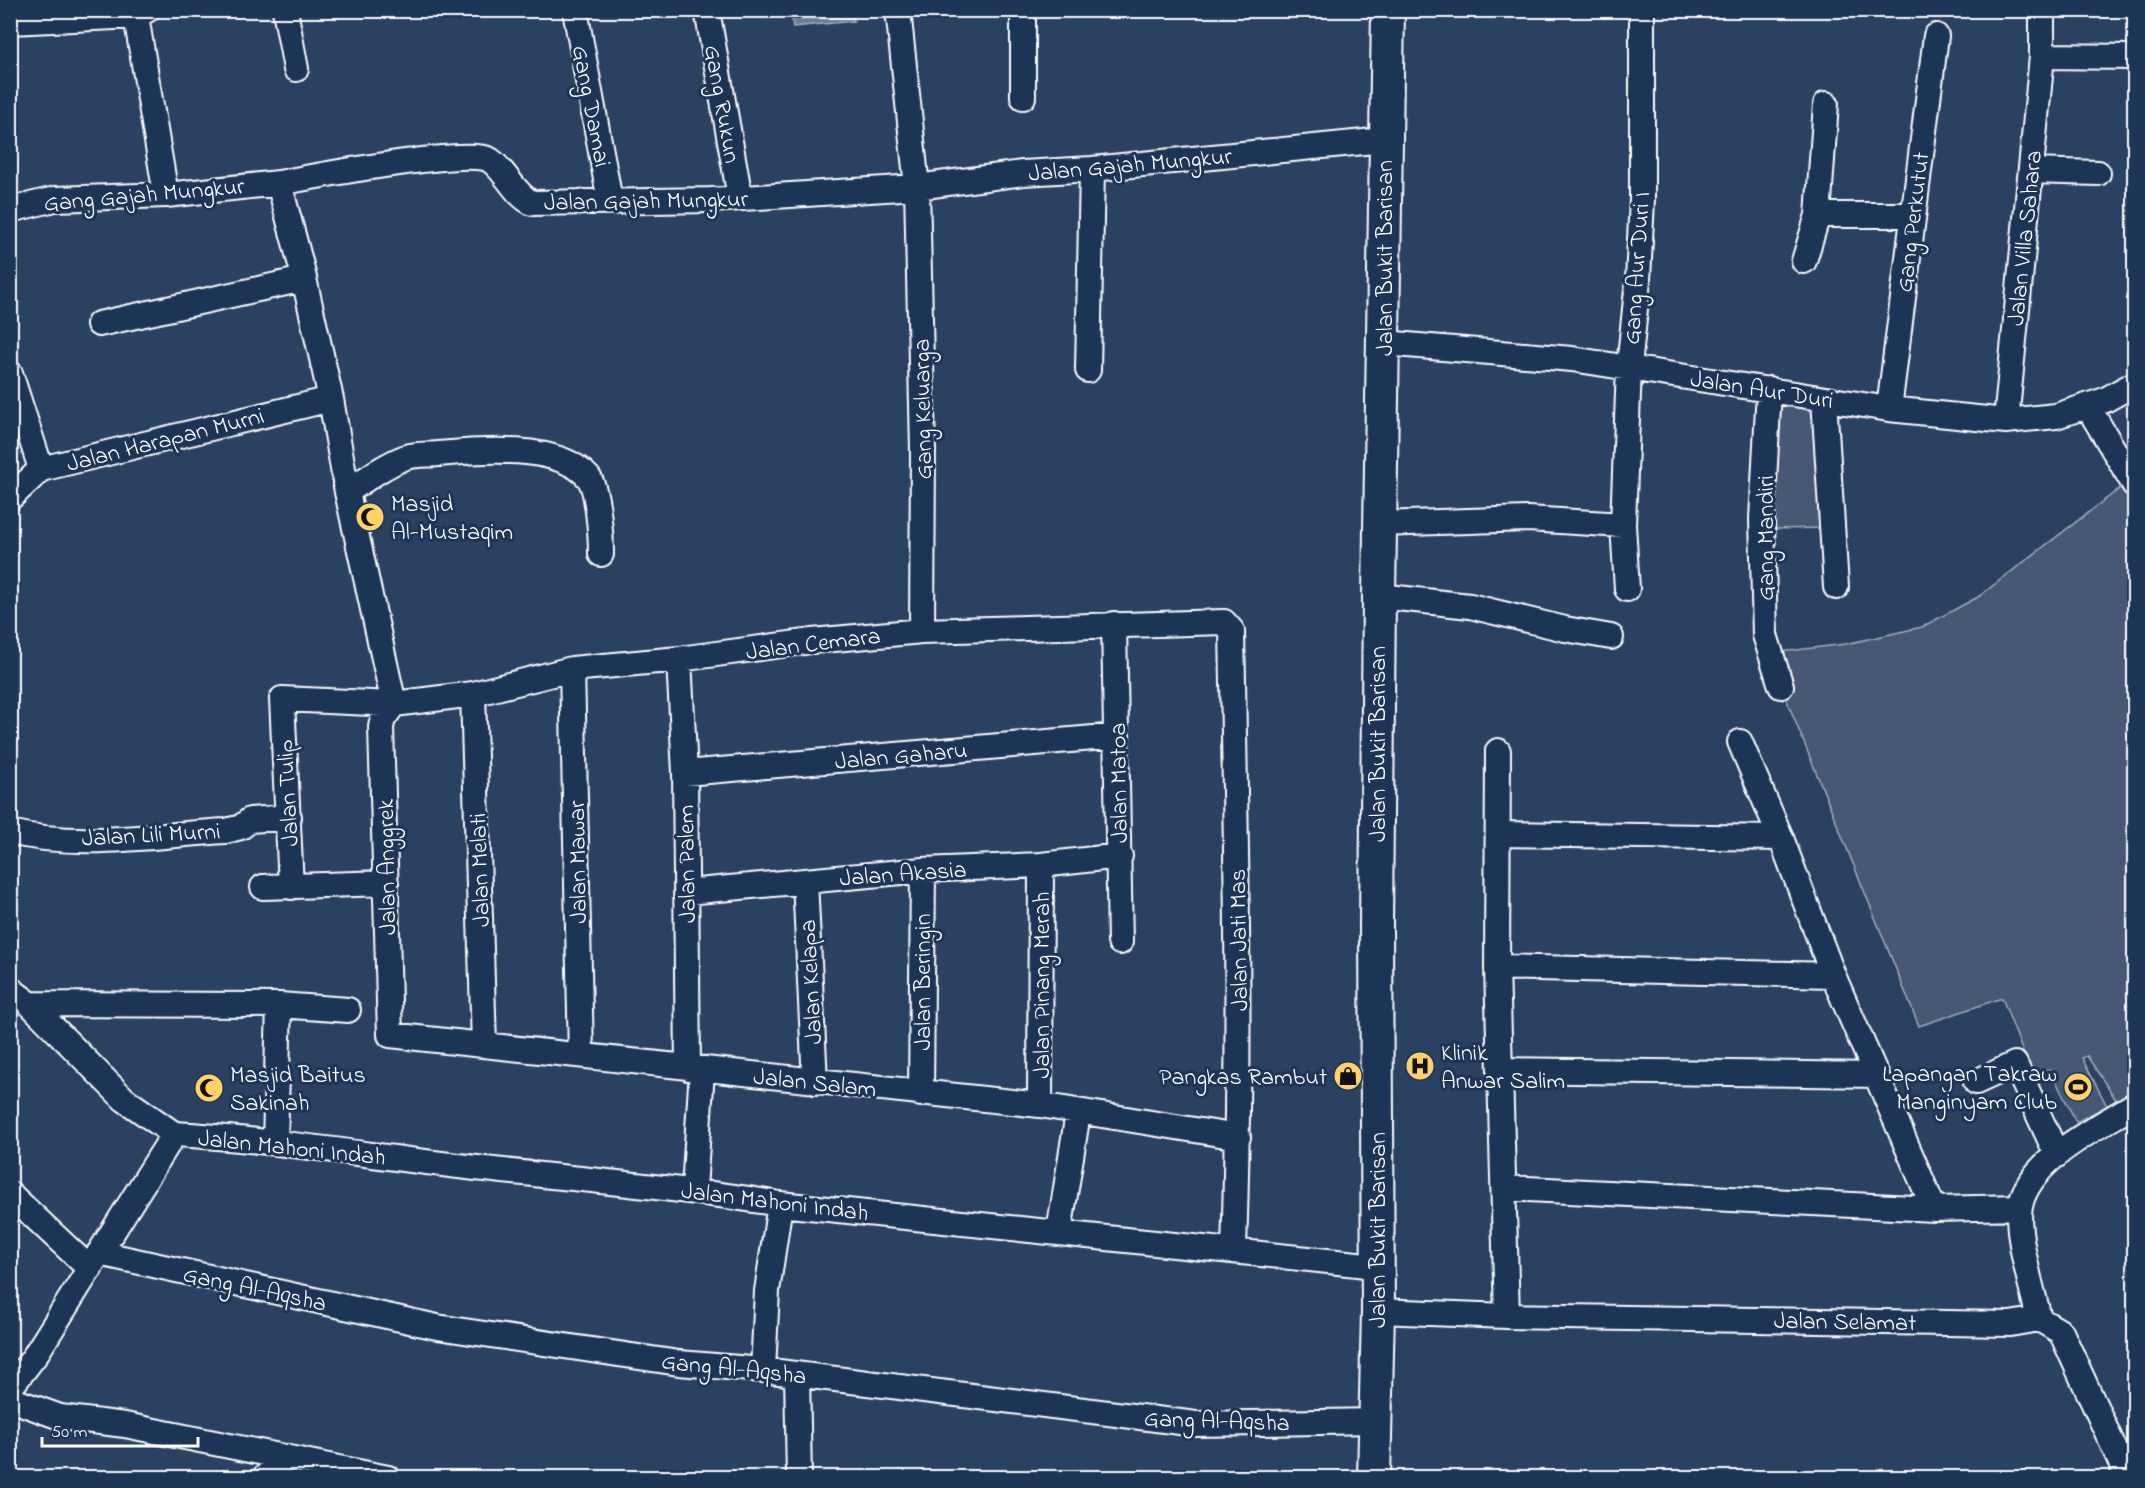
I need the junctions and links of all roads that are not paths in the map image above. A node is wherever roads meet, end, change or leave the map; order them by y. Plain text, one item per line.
1 (285, 10) edge
2 (575, 10) edge
3 (707, 10) edge
4 (898, 10) edge
5 (1023, 10) edge
6 (1388, 10) edge
7 (1642, 10) edge
8 (2042, 10) edge
9 (142, 13) edge
10 (75, 15) edge
11 (10, 22) edge
12 (1936, 36) dead end
13 (2042, 56) junction
14 (2134, 57) edge
15 (296, 69) dead end
16 (1023, 97) dead end
17 (1826, 104) dead end
18 (1384, 140) junction
19 (1092, 169) junction
20 (2031, 171) junction
21 (2098, 173) dead end
22 (279, 183) junction
23 (917, 187) junction
24 (166, 195) junction
25 (740, 198) junction
26 (610, 201) junction
27 (10, 210) edge
28 (1818, 215) junction
29 (1913, 215) junction
30 (1804, 261) dead end
31 (304, 279) junction
32 (99, 324) dead end
33 (1384, 343) junction
34 (1629, 367) junction
35 (1088, 370) dead end
36 (10, 373) edge
37 (2134, 384) edge
38 (1768, 389) junction
39 (331, 399) junction
40 (1824, 399) junction
41 (2088, 407) junction
42 (1889, 409) junction
43 (2006, 421) junction
44 (41, 469) junction
45 (2134, 484) edge
46 (347, 492) junction
47 (10, 498) edge
48 (1379, 524) junction
49 (1623, 525) junction
50 (601, 554) dead end
51 (1836, 587) dead end
52 (1628, 590) dead end
53 (1379, 596) junction
54 (1114, 624) junction
55 (922, 631) junction
56 (1232, 631) joint
57 (1611, 637) dead end
58 (679, 659) junction
59 (572, 669) junction
60 (1780, 686) dead end
61 (473, 694) junction
62 (282, 699) joint
63 (394, 704) junction
64 (1117, 736) junction
65 (1740, 742) dead end
66 (1498, 751) dead end
67 (685, 773) junction
68 (289, 817) junction
69 (10, 832) edge
70 (1498, 834) junction
71 (1781, 838) junction
72 (1120, 856) junction
73 (1041, 865) junction
74 (923, 870) junction
75 (805, 881) junction
76 (387, 883) junction
77 (263, 887) dead end
78 (291, 887) junction
79 (687, 892) junction
80 (1120, 942) dead end
81 (1497, 967) junction
82 (1833, 975) junction
83 (10, 989) edge
84 (30, 1004) junction
85 (279, 1005) junction
86 (348, 1011) dead end
87 (390, 1035) joint
88 (484, 1045) junction
89 (581, 1055) junction
90 (695, 1069) junction
91 (1500, 1070) junction
92 (1877, 1075) junction
93 (815, 1082) junction
94 (1976, 1082) dead end
95 (921, 1094) junction
96 (1040, 1105) junction
97 (2134, 1105) edge
98 (1077, 1113) junction
99 (174, 1134) junction
100 (1238, 1137) junction
101 (275, 1143) junction
102 (2057, 1155) junction
103 (1505, 1188) junction
104 (694, 1190) junction
105 (10, 1194) edge
106 (780, 1204) junction
107 (2020, 1207) junction
108 (1934, 1209) junction
109 (1059, 1232) junction
110 (1234, 1250) junction
111 (94, 1261) junction
112 (1376, 1266) junction
113 (1378, 1311) junction
114 (1507, 1316) junction
115 (2039, 1320) junction
116 (763, 1370) junction
117 (797, 1374) junction
118 (10, 1388) edge
119 (10, 1399) edge
120 (1377, 1421) junction
121 (286, 1457) junction
122 (264, 1478) edge
123 (388, 1478) edge
124 (799, 1478) edge
125 (1374, 1478) edge
126 (2128, 1478) edge

1 - 15 street
2 - 26 street, Gang Damai
3 - 25 street, Gang Rukun
4 - 23 street, Gang Keluarga
5 - 16 street
6 - 18 main road, Jalan Bukit Barisan
7 - 34 street, Gang Aur Duri I
8 - 13 street, Jalan Villa Sahara
9 - 10 street
9 - 24 street
10 - 11 street
12 - 29 street, Gang Perkutut
13 - 14 street
13 - 20 street, Jalan Villa Sahara
17 - 28 street
18 - 19 street, Jalan Gajah Mungkur
18 - 33 main road, Jalan Bukit Barisan
19 - 23 street, Jalan Gajah Mungkur
19 - 35 street
20 - 21 street
20 - 43 street, Jalan Villa Sahara
22 - 24 street, Gang Gajah Mungkur
22 - 26 street, Jalan Gajah Mungkur
22 - 31 street
23 - 25 street, Jalan Gajah Mungkur
23 - 55 street, Gang Keluarga
24 - 27 street, Gang Gajah Mungkur
25 - 26 street, Jalan Gajah Mungkur
28 - 29 street
28 - 30 street
29 - 42 street, Gang Perkutut
31 - 32 street
31 - 39 street
33 - 34 street, Jalan Aur Duri
33 - 48 main road, Jalan Bukit Barisan
34 - 38 street, Jalan Aur Duri
34 - 49 street, Gang Aur Duri I
36 - 44 street
37 - 41 street, Jalan Aur Duri
38 - 40 street, Jalan Aur Duri
38 - 60 street, Gang Mandiri
39 - 44 street, Jalan Harapan Murni
39 - 46 street
40 - 42 street, Jalan Aur Duri
40 - 51 street
41 - 43 street, Jalan Aur Duri
41 - 45 street
42 - 43 street, Jalan Aur Duri
44 - 47 street, Jalan Harapan Murni
46 - 50 street
46 - 63 street
48 - 49 street
48 - 53 main road, Jalan Bukit Barisan
49 - 52 street, Gang Aur Duri I
53 - 57 street
53 - 112 main road, Jalan Bukit Barisan
54 - 55 street, Jalan Cemara
54 - 56 street, Jalan Cemara
54 - 64 street, Jalan Matoa
55 - 58 street, Jalan Cemara
56 - 100 street, Jalan Jati Mas
58 - 59 street, Jalan Cemara
58 - 67 street, Jalan Palem
59 - 61 street, Jalan Cemara
59 - 89 street, Jalan Mawar
61 - 63 street, Jalan Cemara
61 - 88 street, Jalan Melati
62 - 63 street, Jalan Cemara
62 - 68 street, Jalan Tulip
63 - 76 street, Jalan Anggrek
64 - 67 street, Jalan Gaharu
64 - 72 street, Jalan Matoa
65 - 71 street
66 - 70 street
67 - 79 street, Jalan Palem
68 - 69 street, Jalan Lili Murni
68 - 78 street, Jalan Tulip
70 - 71 street
70 - 81 street
71 - 82 street
72 - 73 street, Jalan Akasia
72 - 80 street, Jalan Matoa
73 - 74 street, Jalan Akasia
73 - 96 street, Jalan Pinang Merah
74 - 75 street, Jalan Akasia
74 - 95 street, Jalan Beringin
75 - 79 street, Jalan Akasia
75 - 93 street, Jalan Kelapa
76 - 78 street
76 - 87 street, Jalan Anggrek
77 - 78 street
79 - 90 street, Jalan Palem
81 - 82 street
81 - 91 street
82 - 92 street
83 - 84 street
84 - 85 street
84 - 99 street
85 - 86 street
85 - 101 street
87 - 88 street, Jalan Salam
88 - 89 street, Jalan Salam
89 - 90 street, Jalan Salam
90 - 93 street, Jalan Salam
90 - 104 street, Jalan Palem
91 - 92 street
91 - 103 street
92 - 108 street
93 - 95 street, Jalan Salam
94 - 102 street
95 - 96 street, Jalan Salam
96 - 98 street, Jalan Salam
97 - 102 street
98 - 100 street, Jalan Salam
98 - 109 street
99 - 101 street, Jalan Mahoni Indah
99 - 111 street
100 - 110 street, Jalan Jati Mas
101 - 104 street, Jalan Mahoni Indah
102 - 107 street
103 - 108 street
103 - 114 street
104 - 106 street, Jalan Mahoni Indah
105 - 111 street
106 - 109 street, Jalan Mahoni Indah
106 - 116 street
107 - 108 street
107 - 115 street
109 - 110 street, Jalan Mahoni Indah
110 - 112 street, Jalan Mahoni Indah
111 - 116 street, Gang Al-Aqsha
111 - 118 street
112 - 113 main road, Jalan Bukit Barisan
113 - 114 street, Jalan Selamat
113 - 120 main road, Jalan Bukit Barisan
114 - 115 street, Jalan Selamat
115 - 126 street
116 - 117 street, Gang Al-Aqsha
117 - 120 street, Gang Al-Aqsha
117 - 124 street
119 - 121 street
120 - 125 main road, Jalan Bukit Barisan
121 - 122 street
121 - 123 street

